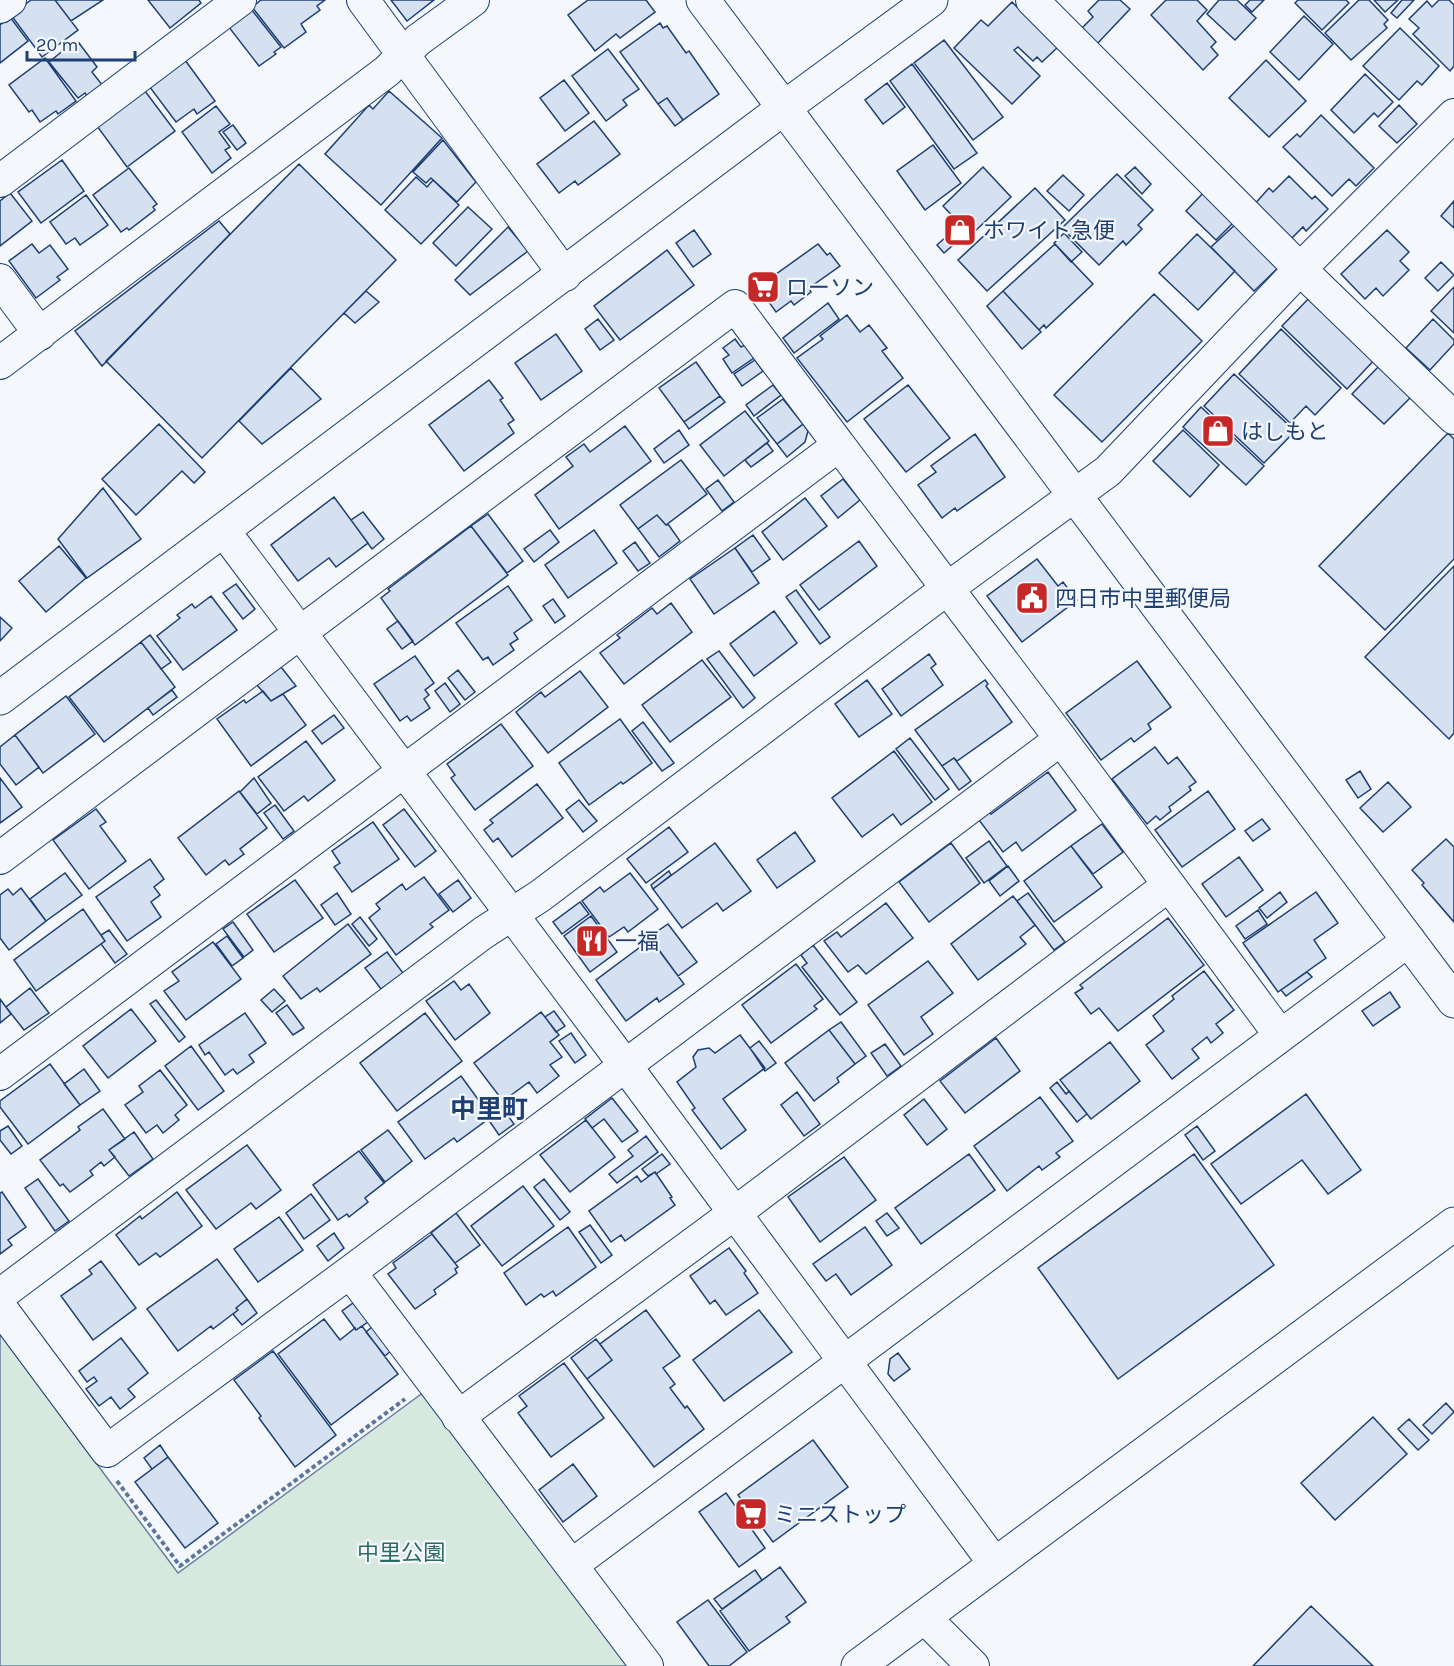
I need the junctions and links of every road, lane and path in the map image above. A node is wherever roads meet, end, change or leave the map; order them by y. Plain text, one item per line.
1 (10, 0) edge
2 (240, 0) edge
3 (363, 0) edge
4 (473, 0) edge
5 (703, 0) edge
6 (931, 0) edge
7 (1032, 0) edge
8 (0, 8) edge
9 (404, 55) junction
10 (785, 107) junction
11 (1454, 115) edge
12 (0, 181) edge
13 (1300, 269) junction
14 (565, 275) junction
15 (0, 280) edge
16 (40, 334) junction
17 (0, 363) edge
18 (1454, 418) edge
19 (839, 445) junction
20 (1074, 496) junction
21 (223, 530) junction
22 (948, 588) junction
23 (300, 634) junction
24 (0, 698) edge
25 (1060, 738) junction
26 (403, 772) junction
27 (0, 858) edge
28 (1169, 885) junction
29 (511, 915) junction
30 (1409, 940) junction
31 (1454, 1001) edge
32 (1280, 1035) junction
33 (625, 1065) junction
34 (0, 1074) edge
35 (735, 1213) junction
36 (1454, 1224) edge
37 (350, 1272) junction
38 (0, 1295) edge
39 (0, 1307) edge
40 (845, 1362) junction
41 (430, 1380) junction
42 (459, 1418) junction
43 (107, 1451) junction
44 (995, 1564) junction
45 (572, 1565) junction
46 (924, 1617) junction
47 (647, 1666) edge
48 (858, 1666) edge
49 (973, 1666) edge

1 - 8 street
2 - 12 street
3 - 9 street
4 - 9 street
5 - 10 street
6 - 10 street
7 - 13 street
9 - 14 street
9 - 16 street
10 - 14 street
10 - 20 street
11 - 13 street
13 - 18 street
13 - 20 street
14 - 21 street
15 - 16 street
16 - 17 street
19 - 22 street
19 - 23 street
19 - 26 street
20 - 22 street
20 - 30 street
21 - 23 street
21 - 24 street
22 - 25 street
22 - 29 street
23 - 26 street
23 - 27 street
25 - 28 street
25 - 33 street
26 - 29 street
26 - 34 street
28 - 32 street
28 - 35 street
29 - 33 street
29 - 38 street
30 - 31 street
30 - 32 street
32 - 40 street
33 - 35 street
33 - 37 street
35 - 40 street
35 - 42 street
36 - 44 street
37 - 41 street
37 - 43 street
39 - 43 street
40 - 44 street
40 - 45 street
41 - 42 street
41 - 43 path
42 - 45 street
44 - 46 street
45 - 47 street
46 - 48 street
46 - 49 street

